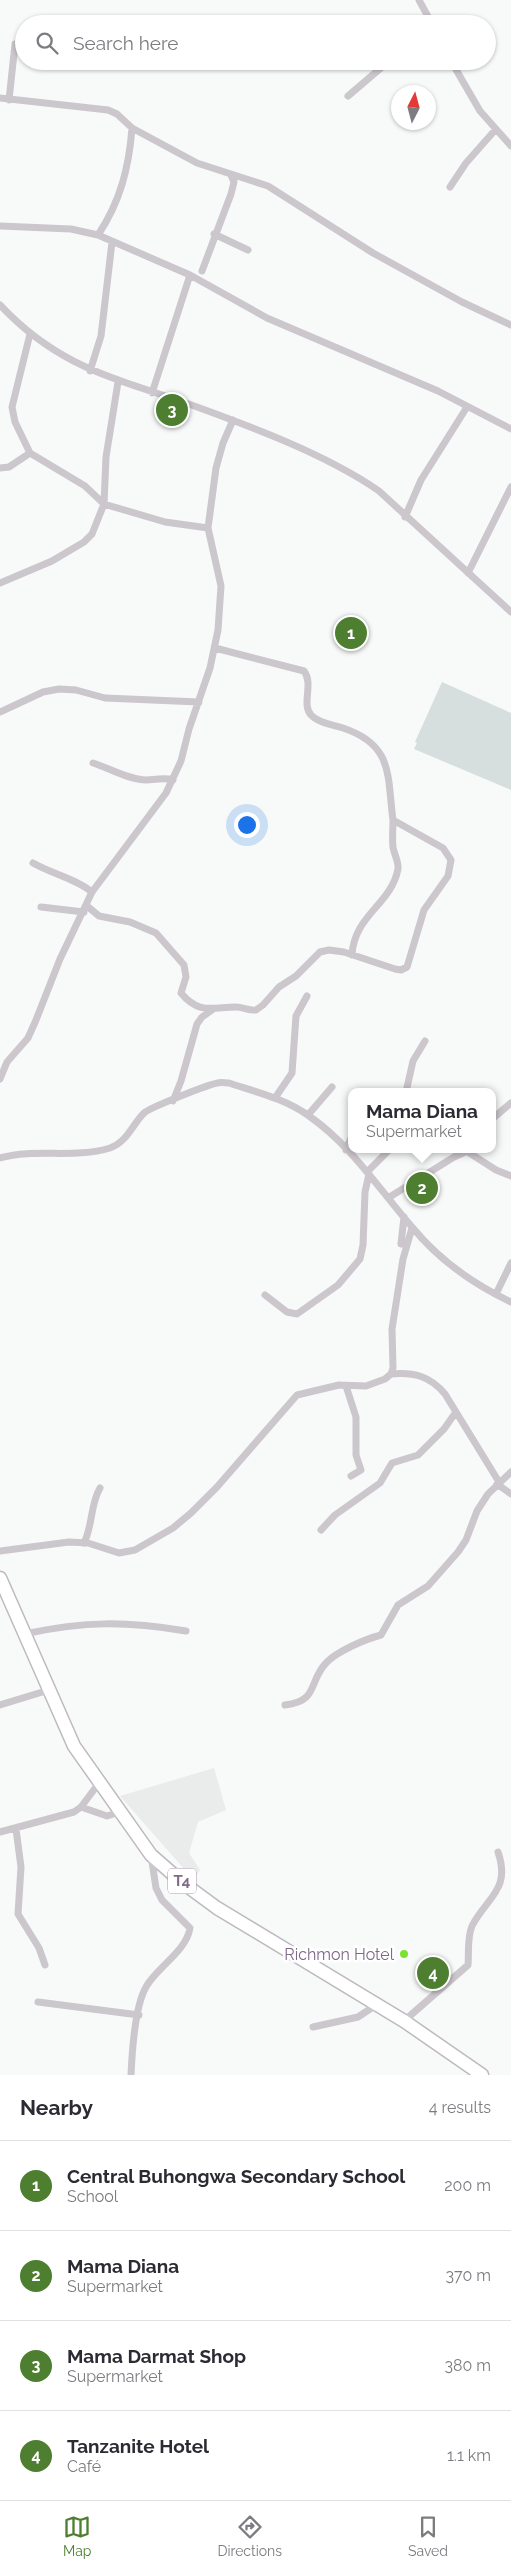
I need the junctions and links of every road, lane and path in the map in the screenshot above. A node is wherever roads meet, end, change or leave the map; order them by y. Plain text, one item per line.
1 (422, 1) edge
2 (428, 15) edge
3 (15, 44) dead end
4 (378, 70) edge
5 (456, 70) edge
6 (348, 96) dead end
7 (0, 98) edge
8 (9, 100) junction
9 (132, 128) junction
10 (496, 129) junction
11 (511, 146) edge
12 (231, 176) junction
13 (450, 187) dead end
14 (0, 226) edge
15 (214, 234) junction
16 (98, 236) junction
17 (112, 242) junction
18 (248, 250) dead end
19 (202, 271) dead end
20 (190, 275) junction
21 (0, 305) edge
22 (511, 325) edge
23 (30, 334) junction
24 (90, 371) junction
25 (118, 382) junction
26 (152, 393) junction
27 (467, 407) junction
28 (232, 420) junction
29 (511, 429) edge
30 (30, 453) junction
31 (0, 468) edge
32 (511, 488) edge
33 (104, 504) junction
34 (405, 517) junction
35 (208, 528) junction
36 (468, 573) junction
37 (0, 583) edge
38 (511, 612) edge
39 (214, 648) junction
40 (199, 702) junction
41 (0, 712) edge
42 (93, 763) dead end
43 (173, 780) junction
44 (393, 820) junction
45 (33, 863) dead end
46 (92, 892) junction
47 (41, 907) dead end
48 (85, 909) junction
49 (352, 955) junction
50 (307, 996) dead end
51 (212, 1010) junction
52 (425, 1040) dead end
53 (0, 1079) edge
54 (332, 1086) dead end
55 (407, 1088) edge
56 (275, 1098) junction
57 (173, 1101) junction
58 (511, 1104) edge
59 (308, 1115) junction
60 (496, 1116) edge
61 (348, 1145) edge
62 (346, 1150) joint
63 (349, 1153) edge
64 (386, 1153) edge
65 (465, 1153) edge
66 (473, 1153) edge
67 (0, 1158) edge
68 (368, 1173) junction
69 (511, 1176) edge
70 (388, 1198) junction
71 (404, 1217) junction
72 (412, 1228) junction
73 (401, 1244) dead end
74 (511, 1262) edge
75 (496, 1294) junction
76 (265, 1295) dead end
77 (511, 1302) edge
78 (391, 1374) junction
79 (346, 1386) junction
80 (456, 1412) junction
81 (511, 1472) edge
82 (351, 1476) dead end
83 (498, 1483) junction
84 (100, 1488) dead end
85 (511, 1494) edge
86 (321, 1530) dead end
87 (84, 1543) junction
88 (0, 1551) edge
89 (0, 1578) edge
90 (186, 1631) dead end
91 (24, 1634) junction
92 (49, 1690) junction
93 (0, 1705) edge
94 (286, 1705) dead end
95 (100, 1783) junction
96 (81, 1807) junction
97 (120, 1812) junction
98 (16, 1828) junction
99 (0, 1832) edge
100 (498, 1852) dead end
101 (152, 1854) junction
102 (46, 1965) dead end
103 (38, 2002) dead end
104 (376, 2005) junction
105 (139, 2015) junction
106 (404, 2021) junction
107 (313, 2027) dead end
108 (131, 2075) edge
109 (482, 2075) edge

1 - 2 street
3 - 8 street
4 - 6 street
5 - 10 street
7 - 8 street
8 - 9 street
9 - 12 street
9 - 16 street
10 - 11 street
10 - 13 street
12 - 15 street
12 - 22 street
14 - 16 street
15 - 18 street
15 - 19 street
16 - 17 street
17 - 20 street
17 - 24 street
20 - 26 street
20 - 27 street
21 - 23 street
23 - 24 street
23 - 30 street
24 - 25 street
25 - 26 street
25 - 33 street
26 - 28 street
27 - 29 street
27 - 34 street
28 - 34 street
28 - 35 street
30 - 31 street
30 - 33 street
32 - 36 street
33 - 35 street
33 - 37 street
34 - 36 street
35 - 39 street
36 - 38 street
39 - 40 street
39 - 44 street
40 - 41 street
40 - 43 street
42 - 43 street
43 - 46 street
44 - 49 street
44 - 49 street
45 - 46 street
46 - 48 street
47 - 48 street
48 - 51 street
48 - 53 street
49 - 51 street
50 - 56 street
51 - 57 street
52 - 55 street
54 - 59 street
56 - 57 street
56 - 59 street
57 - 67 street
58 - 60 street
59 - 62 street
61 - 62 street
63 - 68 street
64 - 68 street
65 - 70 street
66 - 69 street
68 - 70 street
68 - 76 street
70 - 71 street
71 - 72 street
71 - 73 street
72 - 75 street
72 - 78 street
74 - 75 street
75 - 77 street
78 - 79 street
78 - 80 street
79 - 82 street
79 - 87 street
80 - 83 street
80 - 86 street
81 - 83 street
83 - 85 street
83 - 94 street
84 - 87 street
87 - 88 street
89 - 91 highway, T4
90 - 91 street
91 - 92 highway, T4
92 - 93 street
92 - 95 highway, T4
95 - 96 street
95 - 97 highway, T4
96 - 97 street
96 - 98 street
97 - 101 highway, T4
98 - 99 street
98 - 102 street
100 - 106 street
101 - 104 highway, T4
101 - 105 street
103 - 105 street
104 - 106 highway, T4
104 - 107 street
105 - 108 street
106 - 109 highway, T4

